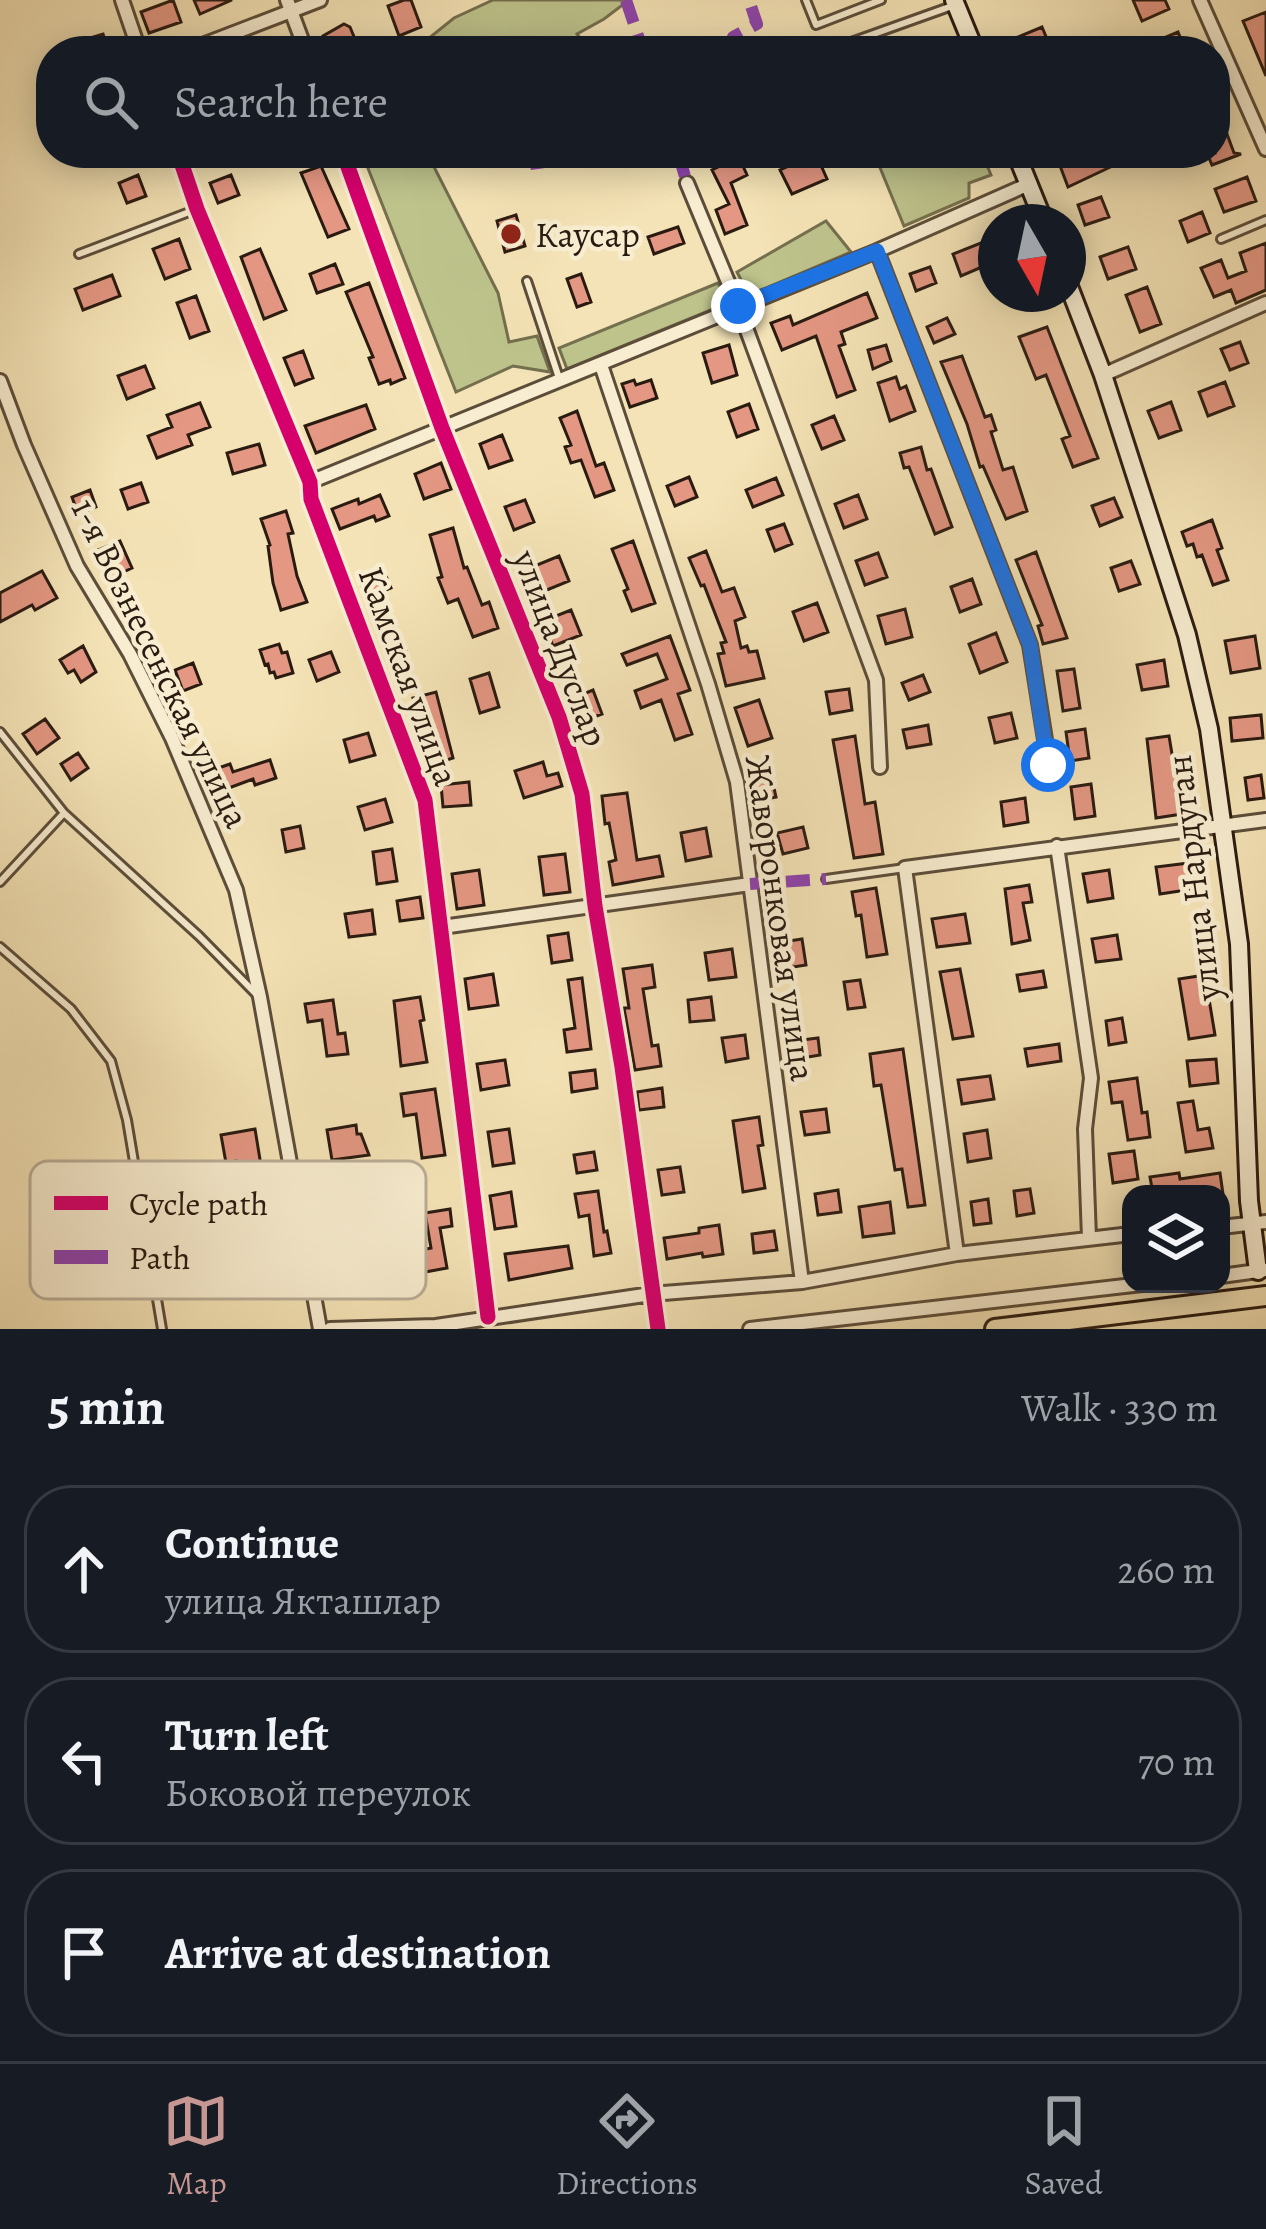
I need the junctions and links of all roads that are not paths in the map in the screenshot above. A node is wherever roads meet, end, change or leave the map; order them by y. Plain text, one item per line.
1 (122, 0) edge
2 (320, 0) edge
3 (806, 0) edge
4 (880, 0) edge
5 (1200, 0) edge
6 (955, 2) edge
7 (290, 6) edge
8 (133, 36) edge
9 (221, 36) edge
10 (301, 36) edge
11 (865, 36) edge
12 (969, 36) edge
13 (1216, 36) edge
14 (1230, 68) edge
15 (1266, 149) edge
16 (183, 168) edge
17 (348, 168) edge
18 (1022, 168) edge
19 (688, 183) dead end
20 (1029, 184) junction
21 (1037, 204) edge
22 (197, 209) junction
23 (1266, 220) edge
24 (1221, 239) dead end
25 (877, 251) junction
26 (79, 254) dead end
27 (527, 281) dead end
28 (1266, 303) edge
29 (738, 306) junction
30 (1079, 312) edge
31 (601, 365) junction
32 (1103, 375) junction
33 (0, 381) edge
34 (560, 381) junction
35 (442, 428) junction
36 (310, 482) junction
37 (0, 733) edge
38 (1048, 765) dead end
39 (880, 767) dead end
40 (64, 813) junction
41 (1266, 820) edge
42 (1224, 826) junction
43 (1057, 845) junction
44 (905, 868) junction
45 (826, 879) dead end
46 (0, 882) edge
47 (750, 884) junction
48 (595, 906) junction
49 (442, 927) junction
50 (0, 946) edge
51 (260, 998) junction
52 (135, 1161) edge
53 (290, 1161) edge
54 (1259, 1223) edge
55 (1122, 1235) edge
56 (1089, 1238) junction
57 (957, 1254) junction
58 (1262, 1270) edge
59 (1230, 1275) edge
60 (802, 1282) junction
61 (1122, 1286) edge
62 (651, 1294) junction
63 (1266, 1296) edge
64 (157, 1299) edge
65 (315, 1299) edge
66 (488, 1317) junction
67 (162, 1329) edge
68 (320, 1329) edge
69 (330, 1329) edge
70 (658, 1329) edge
71 (750, 1329) edge
72 (995, 1329) edge

1 - 8 street
2 - 7 street
3 - 4 lane
5 - 13 street
6 - 11 lane
6 - 12 street
7 - 9 street
7 - 10 street
14 - 15 street
16 - 22 street, Камская улица
17 - 35 street, улица Дуслар
18 - 20 street
19 - 29 street
20 - 21 street
20 - 25 street
22 - 26 lane
22 - 36 street, Камская улица
23 - 24 lane
25 - 29 street
25 - 38 street
27 - 34 lane
28 - 32 street
29 - 31 street
29 - 39 street
30 - 32 street, улица Нардуган
31 - 34 street
31 - 47 street, Жаворонковая улица
32 - 42 street, улица Нардуган
33 - 51 street, 1-я Вознесенская улица
34 - 35 street
35 - 36 street
35 - 48 street, улица Дуслар
36 - 49 street, Камская улица
37 - 40 lane
40 - 46 lane
40 - 51 lane
41 - 42 street
42 - 43 street
42 - 54 street, улица Нардуган
43 - 44 street
43 - 56 street
44 - 45 lane
44 - 57 street
47 - 48 street
47 - 60 street, Жаворонковая улица
48 - 49 street
48 - 62 street, улица Дуслар
49 - 66 street, Камская улица
50 - 52 lane
51 - 53 street, 1-я Вознесенская улица
54 - 58 street, улица Нардуган
55 - 56 street
56 - 57 street
57 - 60 street
58 - 59 street
60 - 62 street
61 - 71 street
62 - 66 street
62 - 70 street, улица Дуслар
63 - 72 main road
64 - 67 lane
65 - 68 street, 1-я Вознесенская улица
66 - 69 street

